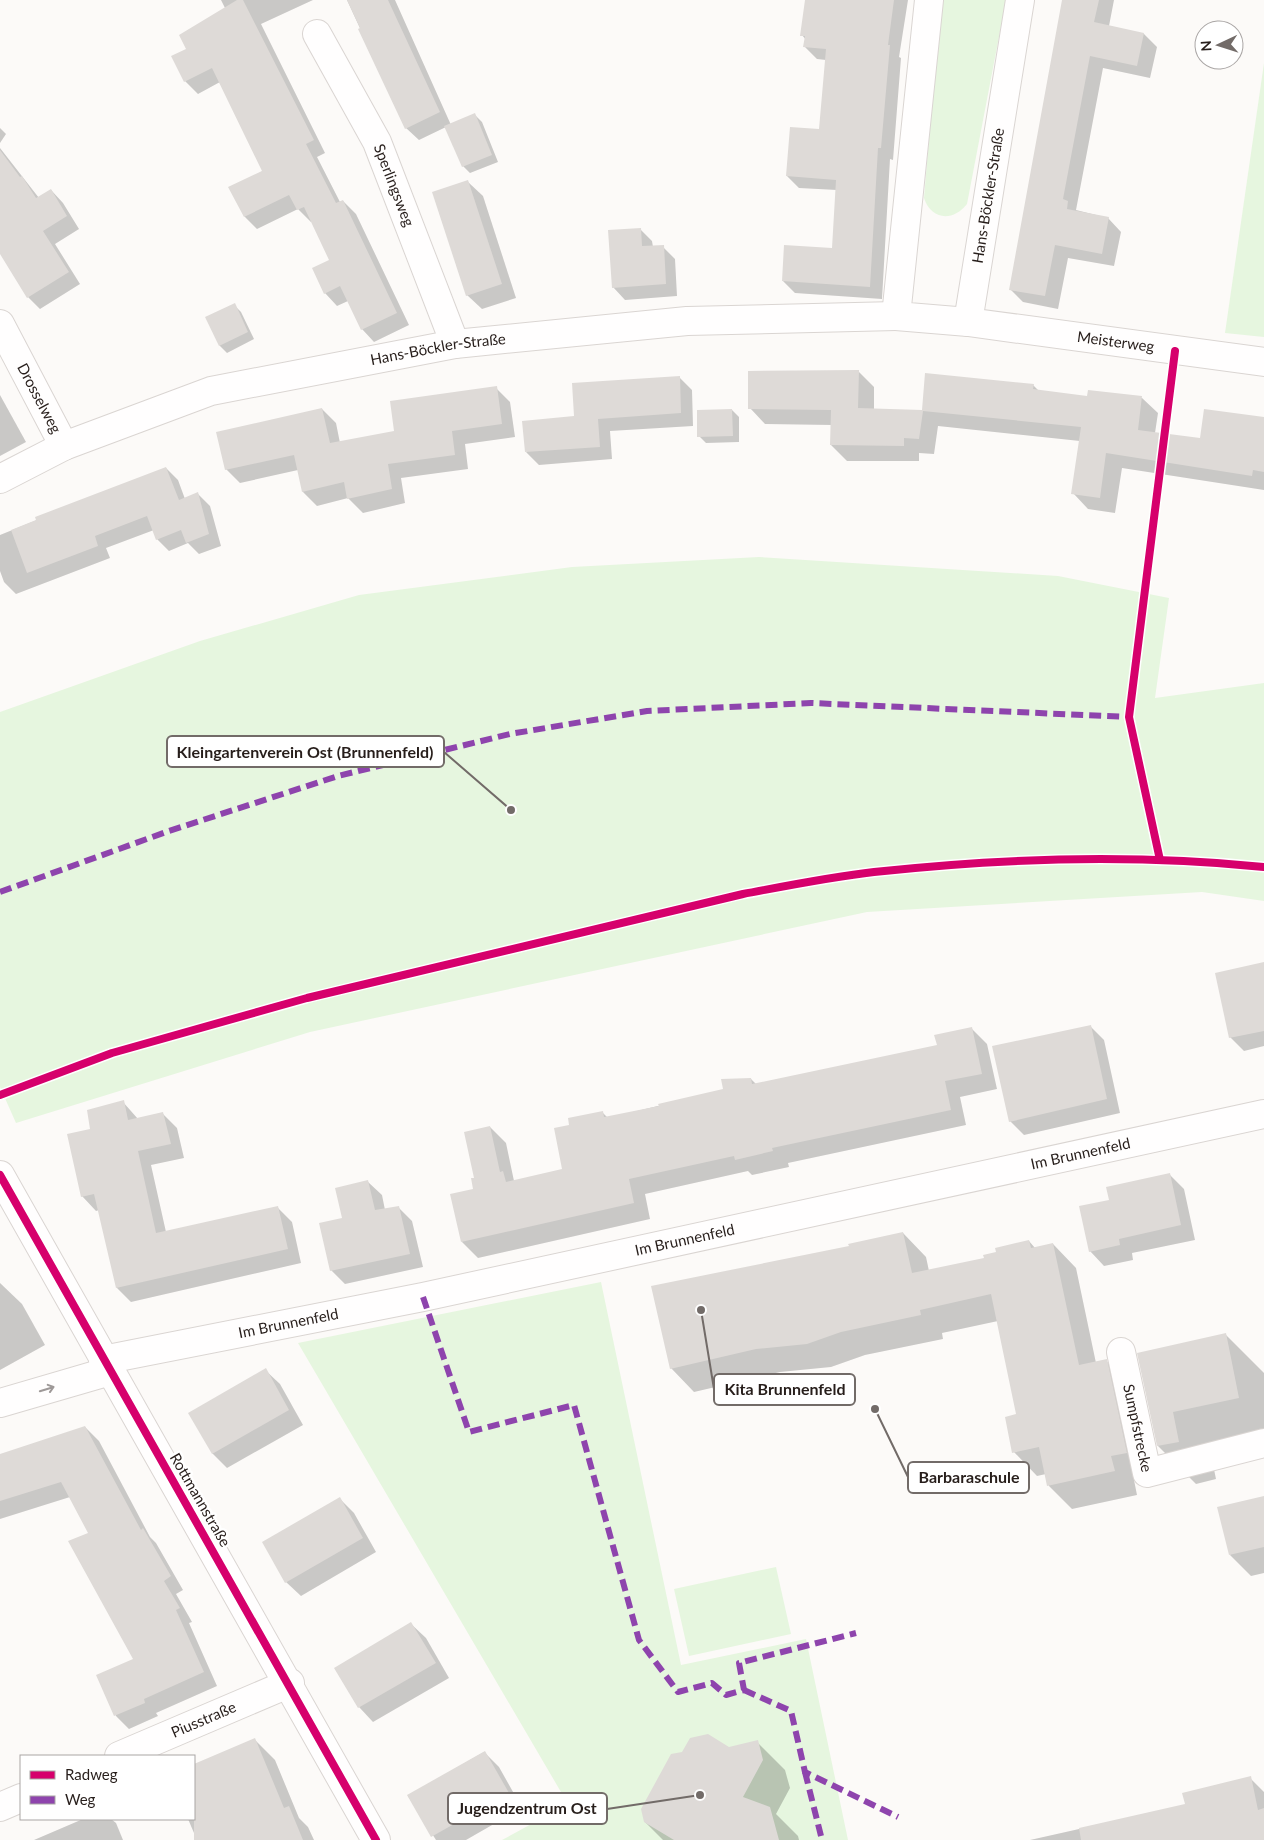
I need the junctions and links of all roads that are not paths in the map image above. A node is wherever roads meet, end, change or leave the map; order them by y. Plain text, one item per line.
1 (929, 0) edge
2 (1020, 0) edge
3 (317, 34) dead end
4 (896, 316) junction
5 (968, 322) junction
6 (0, 324) edge
7 (455, 344) junction
8 (1264, 362) edge
9 (64, 446) junction
10 (0, 479) edge
11 (1264, 1114) edge
12 (0, 1174) edge
13 (1121, 1352) dead end
14 (106, 1365) junction
15 (0, 1403) edge
16 (1264, 1443) edge
17 (290, 1684) junction
18 (121, 1755) edge
19 (20, 1798) edge
20 (0, 1807) edge
21 (376, 1840) edge

1 - 4 street
2 - 5 street, Hans-Böckler-Straße
3 - 7 street, Sperlingsweg
4 - 5 street, Hans-Böckler-Straße
4 - 7 street, Hans-Böckler-Straße
5 - 8 street, Meisterweg
6 - 9 street, Drosselweg
7 - 9 street, Hans-Böckler-Straße
9 - 10 street, Hans-Böckler-Straße
11 - 14 street, Im Brunnenfeld
12 - 14 street, Rottmannstraße
13 - 16 street, Sumpfstrecke
15 -> 14 street, Im Brunnenfeld
14 - 17 street, Rottmannstraße
17 - 18 street, Piusstraße
17 - 21 street, Rottmannstraße
19 - 20 street

